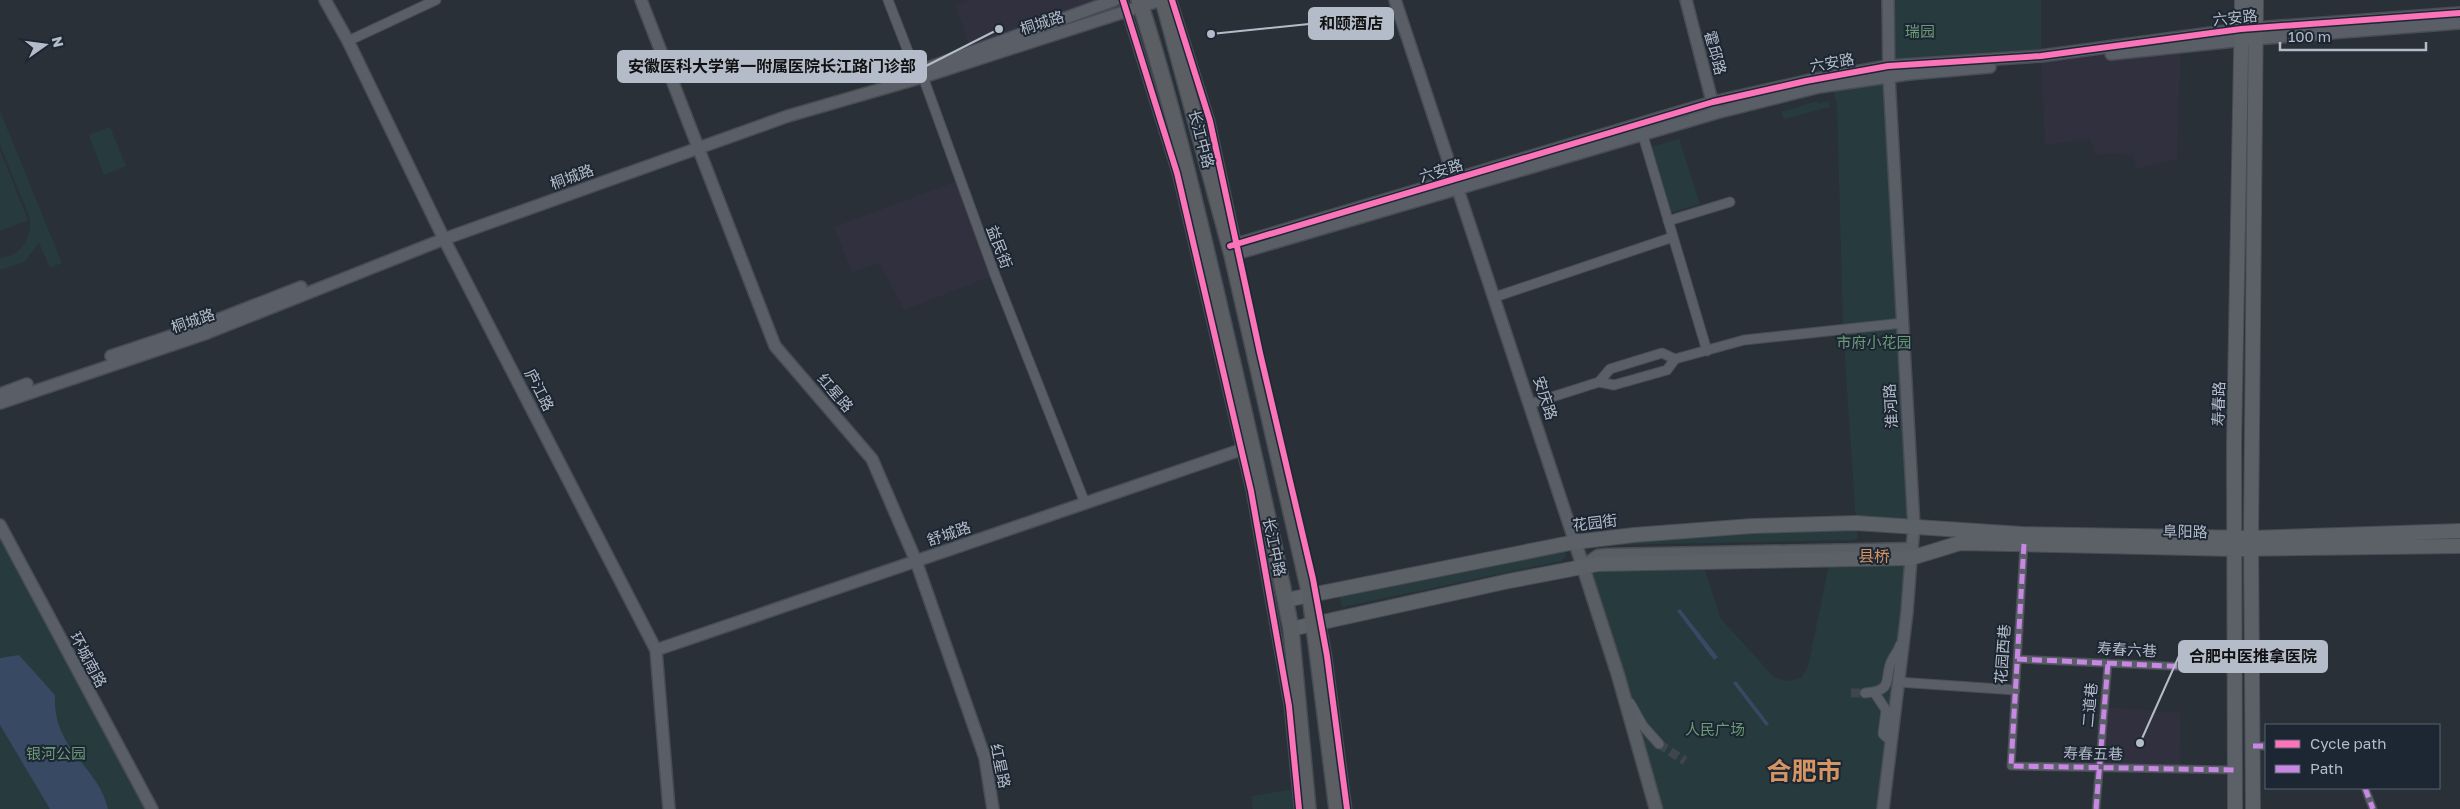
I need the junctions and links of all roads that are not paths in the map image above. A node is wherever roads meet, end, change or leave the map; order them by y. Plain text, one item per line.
1 (325, 0) edge
2 (436, 0) edge
3 (640, 0) edge
4 (888, 0) edge
5 (1115, 0) edge
6 (1162, 0) edge
7 (1172, 0) edge
8 (1395, 0) edge
9 (1686, 0) edge
10 (1888, 0) edge
11 (2242, 0) edge
12 (2256, 0) edge
13 (1140, 3) edge
14 (1124, 6) edge
15 (2460, 13) edge
16 (2460, 23) edge
17 (2248, 34) junction
18 (348, 41) junction
19 (1888, 71) junction
20 (921, 74) junction
21 (1714, 108) junction
22 (1641, 129) junction
23 (697, 145) junction
24 (1458, 184) junction
25 (1730, 202) dead end
26 (1668, 221) junction
27 (443, 236) junction
28 (1673, 237) junction
29 (1235, 249) junction
30 (1495, 297) junction
31 (1903, 322) junction
32 (1707, 351) junction
33 (1675, 360) junction
34 (1599, 382) junction
35 (0, 394) edge
36 (0, 403) edge
37 (1530, 404) junction
38 (1247, 448) junction
39 (1086, 503) junction
40 (0, 525) edge
41 (1914, 527) junction
42 (2460, 531) edge
43 (1575, 542) junction
44 (2235, 543) junction
45 (2252, 543) junction
46 (2024, 544) junction
47 (2460, 546) edge
48 (1912, 553) junction
49 (916, 561) junction
50 (1584, 566) junction
51 (1313, 594) junction
52 (1286, 600) junction
53 (1906, 621) junction
54 (1318, 624) junction
55 (1291, 629) junction
56 (656, 650) junction
57 (2017, 659) junction
58 (2108, 663) junction
59 (2235, 669) junction
60 (1898, 682) junction
61 (1622, 690) junction
62 (2015, 690) junction
63 (1891, 741) junction
64 (1659, 744) tunnel mouth
65 (2259, 746) edge
66 (2011, 766) joint
67 (2098, 768) junction
68 (2235, 770) junction
69 (2365, 789) edge
70 (152, 809) edge
71 (669, 809) edge
72 (993, 809) edge
73 (1299, 809) edge
74 (1308, 809) edge
75 (1337, 809) edge
76 (1347, 809) edge
77 (1656, 809) edge
78 (1883, 809) edge
79 (2096, 809) edge
80 (2235, 809) edge
81 (2253, 809) edge
82 (2373, 809) edge

1 - 18 street, 庐江路
2 - 18 street
3 - 23 street, 红星路
4 - 20 street, 益民街
5 - 20 street, 桐城路
6 - 13 street, 桐城路
6 - 29 highway, 长江中路
7 - 29 street
8 - 24 street, 安庆路
9 - 21 street, 霍邱路
10 - 19 street, 淮河路
11 - 17 main road, 寿春路
12 - 17 main road, 寿春路
13 - 14 street, 桐城路
13 - 38 highway, 长江中路
14 - 20 street, 桐城路
14 - 38 street
15 - 17 street, 六安路
16 - 17 street, 六安路
17 - 19 street, 六安路
17 - 44 main road, 寿春路
17 - 45 main road, 寿春路
18 - 27 street, 庐江路
19 - 21 street, 六安路
19 - 31 street, 淮河路
20 - 23 street, 桐城路
20 - 39 street, 益民街
21 - 22 street, 六安路
22 - 24 street, 六安路
22 - 26 street
23 - 27 street, 桐城路
23 - 49 street, 红星路
24 - 29 street, 六安路
24 - 30 street, 安庆路
25 - 26 street
26 - 28 street
27 - 35 street, 桐城路
27 - 36 street, 桐城路
27 - 56 street, 庐江路
28 - 30 street
28 - 32 street
29 - 51 highway, 长江中路
30 - 37 street, 安庆路
31 - 32 street
31 - 41 street, 淮河路
32 - 33 street
33 - 34 street
33 - 34 street
34 - 37 street
37 - 43 street, 安庆路
38 - 39 street, 舒城路
38 - 52 highway, 长江中路
38 - 73 street
39 - 49 street, 舒城路
40 - 70 street, 环城南路
41 - 43 main road, 花园街
41 - 44 main road, 阜阳路
41 - 48 street, 淮河路
42 - 45 main road, 阜阳路
43 - 50 main road, 安庆路
43 - 51 main road, 花园街
44 - 45 main road, 阜阳路
44 - 46 main road, 阜阳路
44 - 59 main road, 寿春路
45 - 47 main road, 阜阳路
45 - 65 main road, 寿春路
46 - 48 main road, 阜阳路
46 - 57 street, 花园西巷
48 - 50 main road
48 - 53 street, 淮河路
49 - 56 street, 舒城路
49 - 72 street, 红星路
50 - 54 main road
50 - 61 main road, 安庆路
51 - 52 main road, 花园街
51 - 54 highway, 长江中路
52 - 55 highway, 长江中路
53 - 60 street, 淮河路
53 - 63 street
54 - 55 main road
54 - 75 highway, 长江中路
54 - 76 street
55 - 74 highway, 长江中路
56 - 71 street, 庐江路
57 - 58 street, 寿春六巷
57 - 62 street, 花园西巷
58 - 59 street, 寿春六巷
58 - 67 street, 二道巷
59 - 68 main road, 寿春路
60 - 62 street
60 - 63 street, 淮河路
61 - 64 street
61 - 77 main road, 安庆路
62 - 66 street, 花园西巷
63 - 78 street, 淮河路
65 - 81 main road, 寿春路
66 - 67 street, 寿春五巷
67 - 68 street, 寿春五巷
67 - 79 street, 二道巷
68 - 80 main road, 寿春路
69 - 82 street

